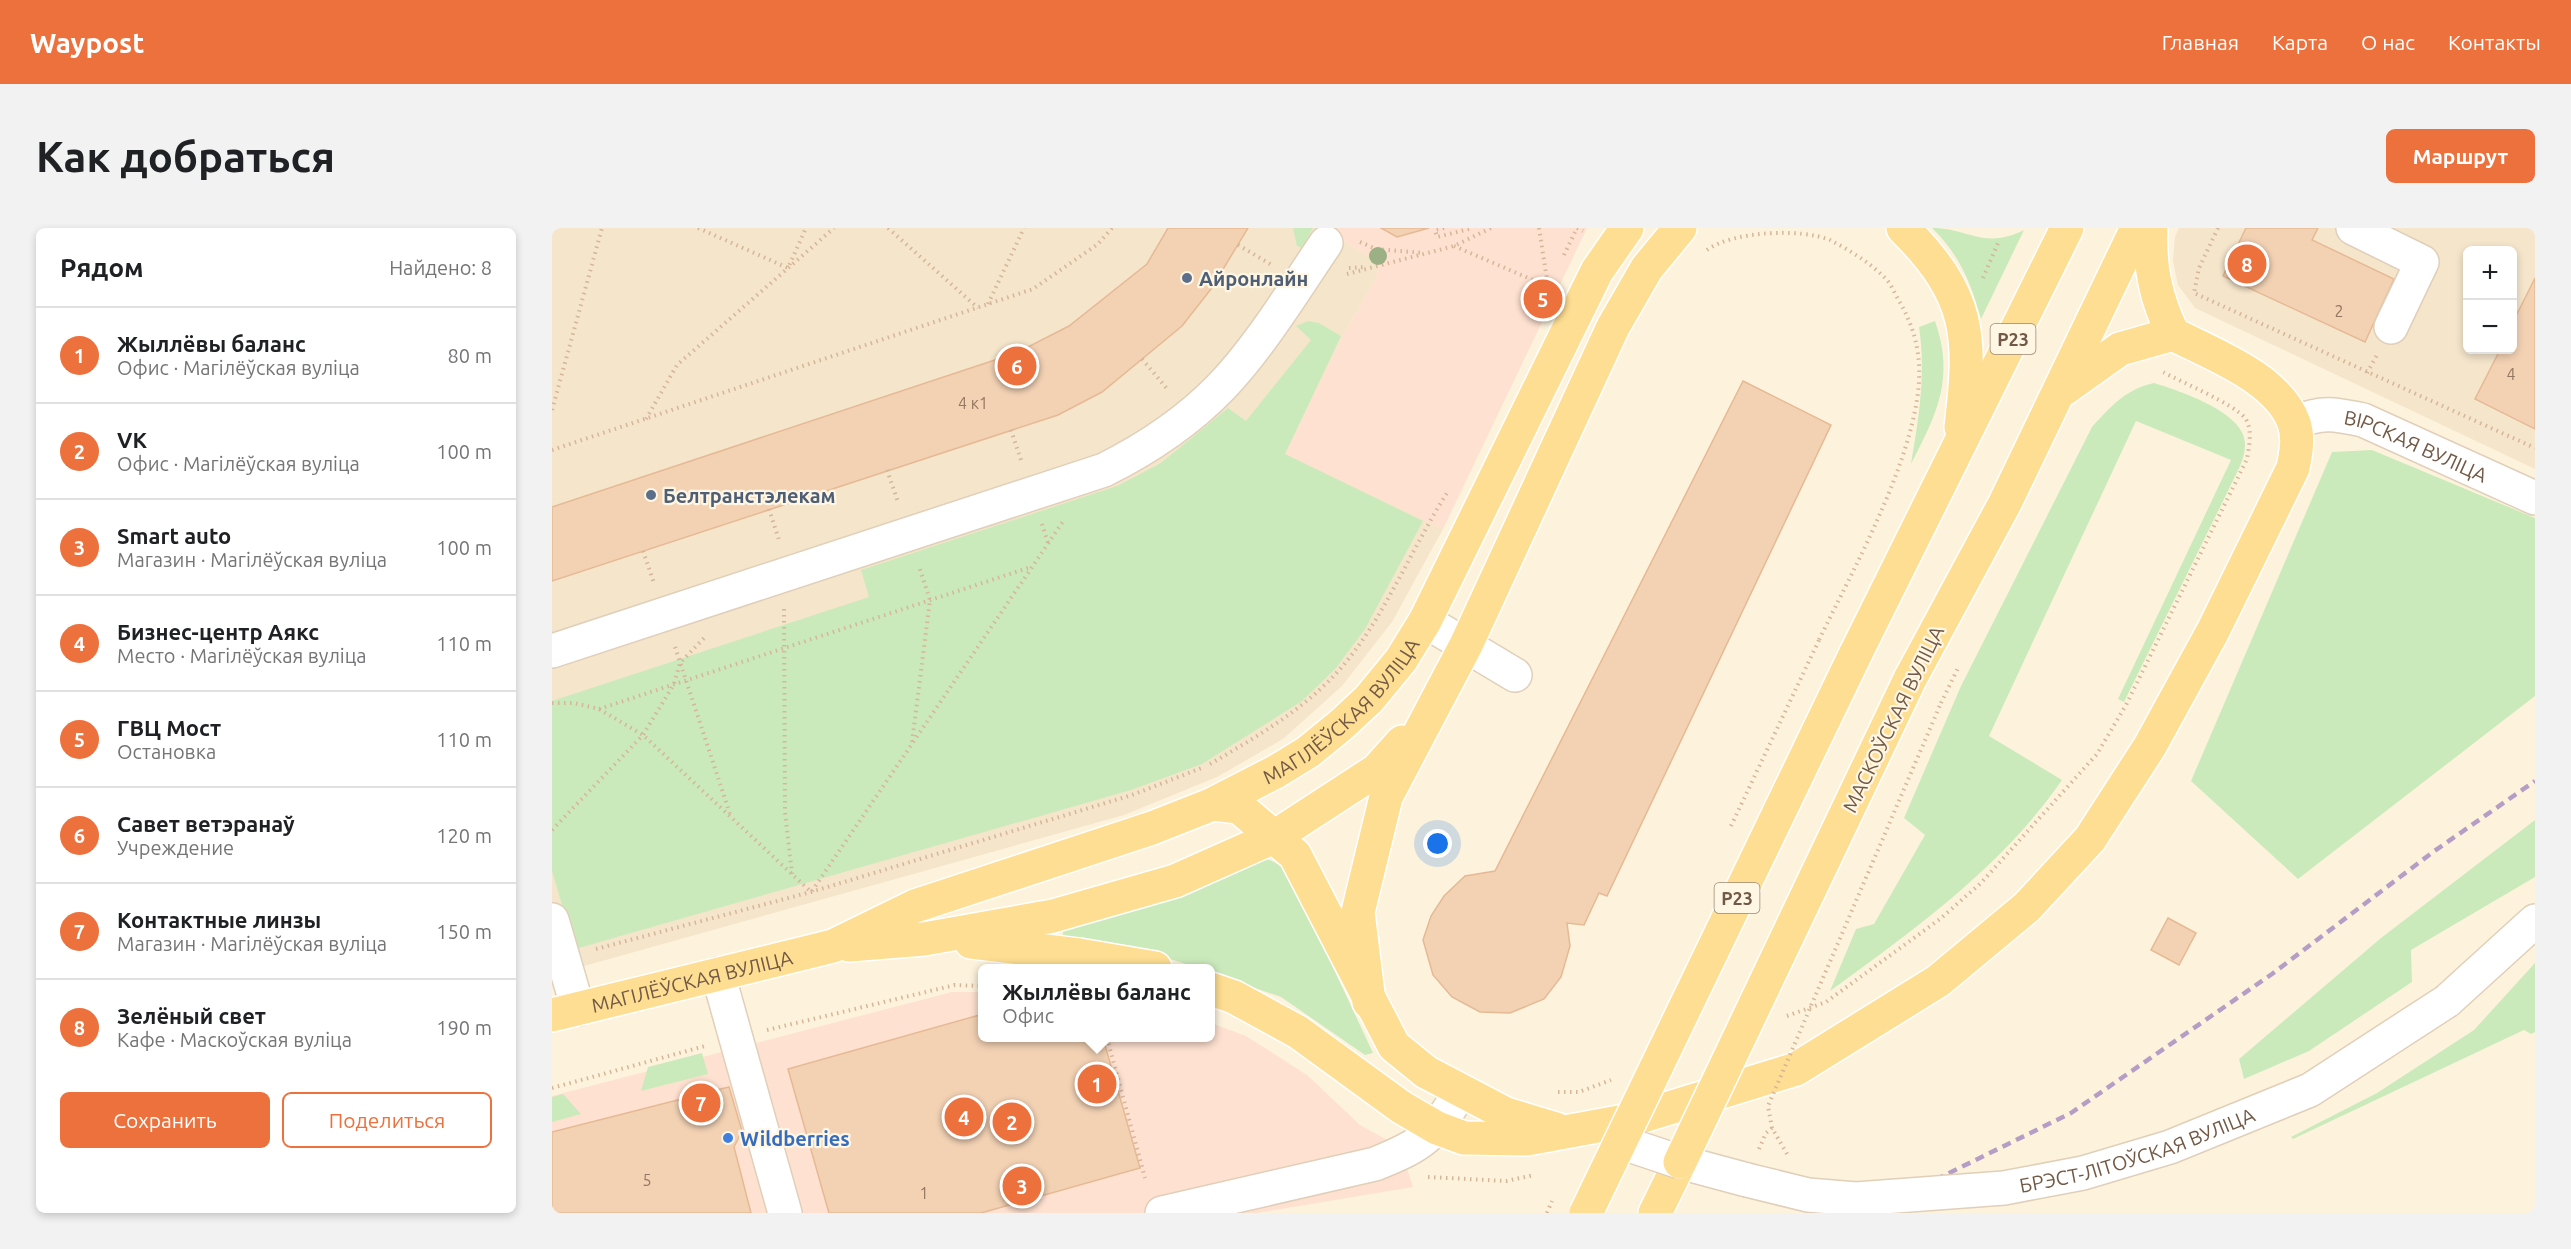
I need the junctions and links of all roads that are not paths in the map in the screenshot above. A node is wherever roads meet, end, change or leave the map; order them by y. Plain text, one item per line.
1 (1627, 228) edge
2 (1680, 228) edge
3 (1903, 228) edge
4 (2067, 228) edge
5 (2137, 228) edge
6 (2151, 228) edge
7 (2353, 228) edge
8 (1326, 243) dead end
9 (2391, 327) dead end
10 (2173, 334) junction
11 (2058, 394) junction
12 (2294, 423) junction
13 (1958, 449) junction
14 (2535, 498) edge
15 (1425, 621) junction
16 (1466, 645) junction
17 (552, 651) edge
18 (1515, 675) dead end
19 (1425, 719) junction
20 (1213, 804) junction
21 (1274, 837) junction
22 (941, 896) junction
23 (552, 920) edge
24 (2535, 921) edge
25 (924, 939) junction
26 (833, 946) junction
27 (1123, 964) edge
28 (718, 974) junction
29 (1215, 990) edge
30 (1369, 1002) junction
31 (565, 1012) edge
32 (1461, 1091) junction
33 (1437, 1128) junction
34 (1564, 1131) junction
35 (1620, 1142) junction
36 (1680, 1162) junction
37 (785, 1213) edge
38 (1161, 1213) edge
39 (1586, 1213) edge
40 (1655, 1213) edge

1 - 15 main road, МАГІЛЁЎСКАЯ ВУЛІЦА
2 - 16 main road
3 - 13 main road
4 - 13 main road, Р23
5 - 11 main road, МАСКОЎСКАЯ ВУЛІЦА
6 - 10 main road
7 - 9 street
8 - 17 street
10 - 11 main road
10 - 12 main road
11 - 36 main road, МАСКОЎСКАЯ ВУЛІЦА, bridge
12 - 14 street, ВІРСКАЯ ВУЛІЦА
12 - 34 main road
13 - 35 main road, Р23, bridge
15 - 16 street
15 - 20 main road, МАГІЛЁЎСКАЯ ВУЛІЦА
16 - 18 street
16 - 19 main road
19 - 21 main road
19 - 30 main road
20 - 21 main road
20 - 22 main road, МАГІЛЁЎСКАЯ ВУЛІЦА
21 - 25 main road
21 - 30 main road
22 - 25 main road
22 - 26 main road, МАГІЛЁЎСКАЯ ВУЛІЦА
23 - 31 street
24 - 36 street, БРЭСТ-ЛІТОЎСКАЯ ВУЛІЦА, bridge
25 - 26 main road, МАГІЛЁЎСКАЯ ВУЛІЦА
25 - 27 main road
26 - 28 main road, МАГІЛЁЎСКАЯ ВУЛІЦА
28 - 31 main road, МАГІЛЁЎСКАЯ ВУЛІЦА
28 - 37 street
29 - 33 main road
30 - 32 main road
32 - 33 street
32 - 34 main road
33 - 34 main road
33 - 38 street
35 - 36 street, БРЭСТ-ЛІТОЎСКАЯ ВУЛІЦА, bridge
35 - 39 main road, Р23, bridge
36 - 40 main road, МАСКОЎСКАЯ ВУЛІЦА

